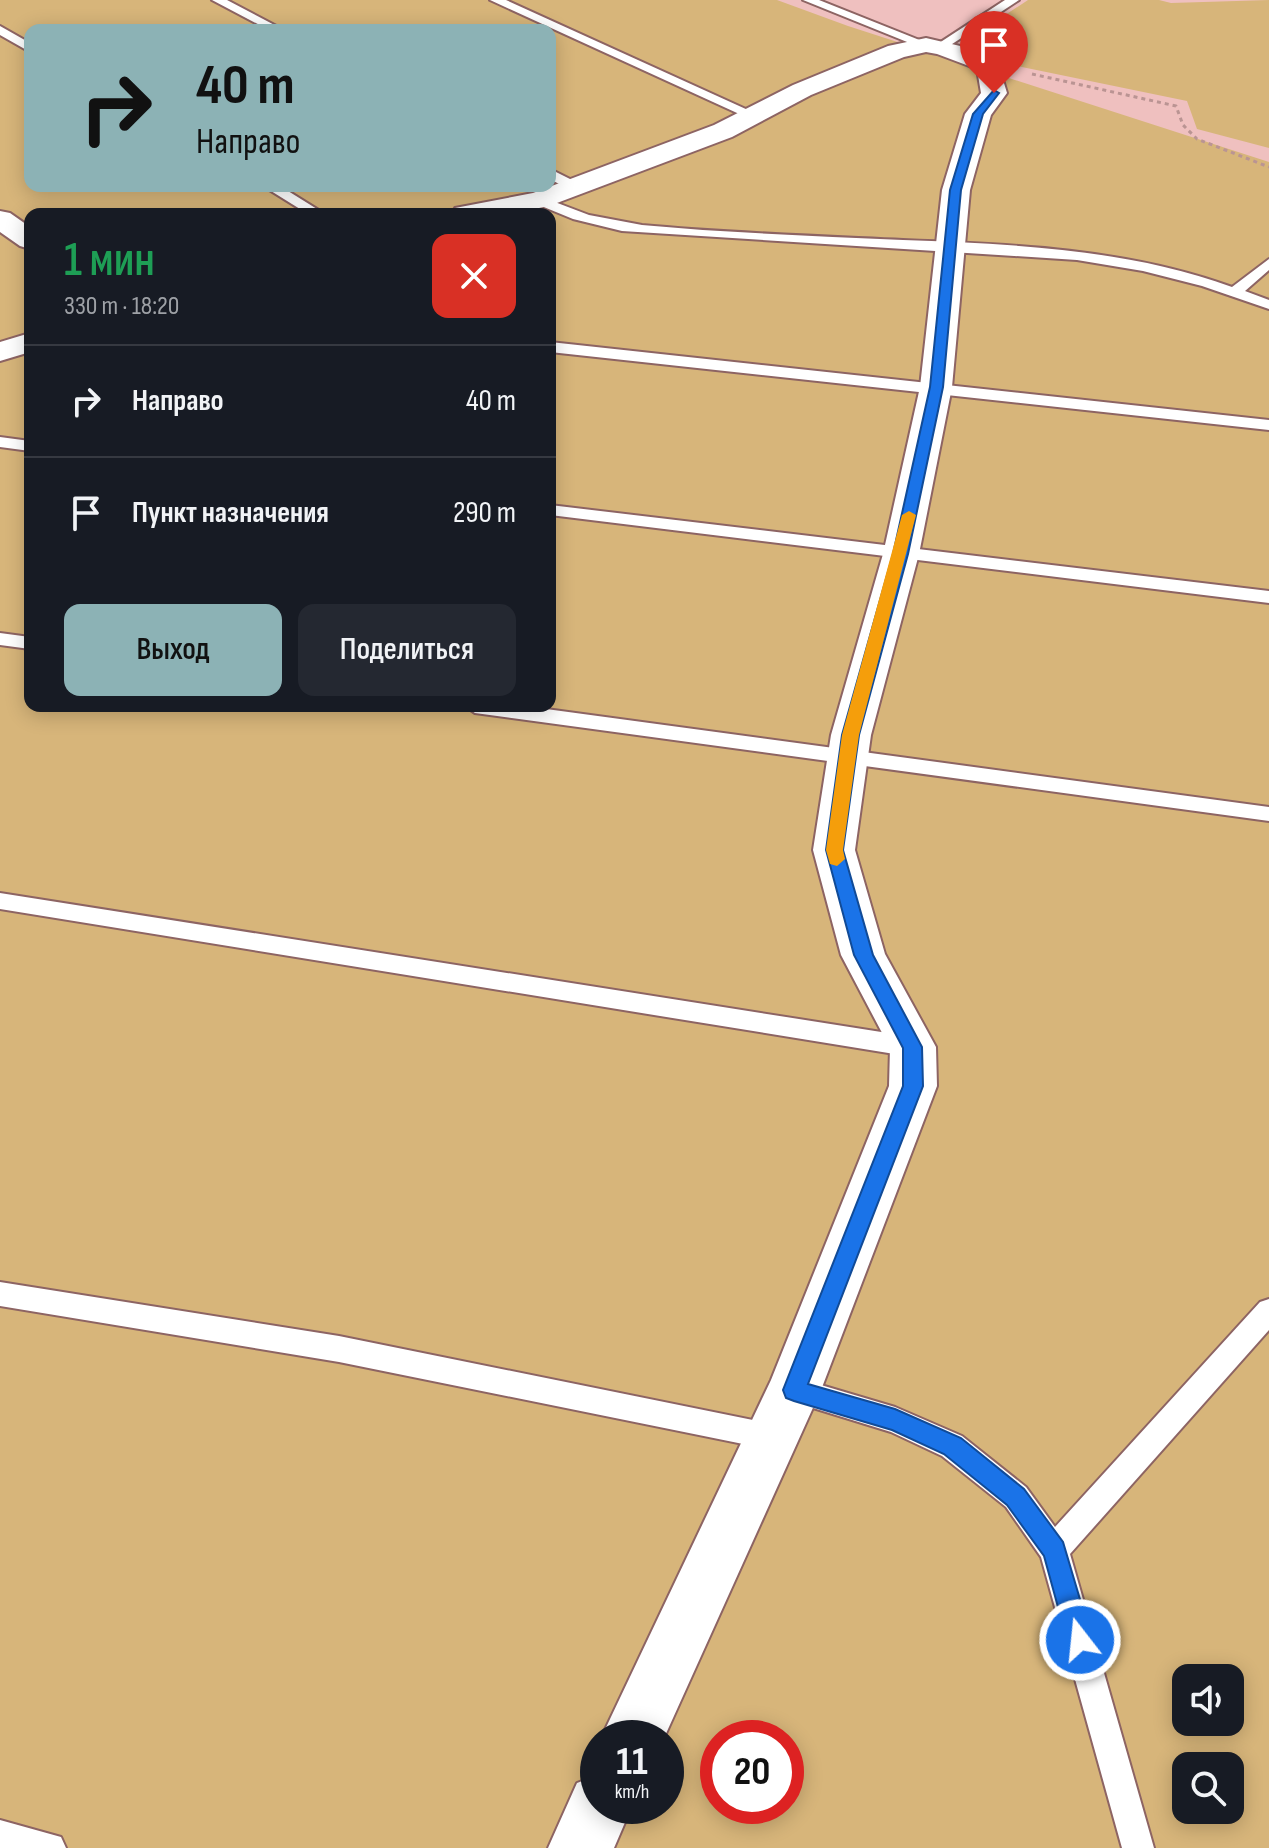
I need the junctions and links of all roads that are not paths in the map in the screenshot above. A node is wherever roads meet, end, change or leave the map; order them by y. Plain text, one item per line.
1 (218, 0) edge
2 (496, 0) edge
3 (809, 0) edge
4 (1013, 0) edge
5 (266, 24) edge
6 (550, 24) edge
7 (556, 27) edge
8 (0, 30) edge
9 (24, 44) edge
10 (932, 46) junction
11 (753, 115) junction
12 (556, 176) edge
13 (575, 187) junction
14 (280, 192) edge
15 (539, 200) junction
16 (308, 208) edge
17 (497, 208) edge
18 (0, 219) edge
19 (24, 236) edge
20 (949, 247) junction
21 (1269, 263) edge
22 (1236, 291) junction
23 (1269, 305) edge
24 (24, 344) edge
25 (556, 348) edge
26 (0, 352) edge
27 (936, 387) junction
28 (1269, 425) edge
29 (0, 442) edge
30 (24, 445) edge
31 (556, 511) edge
32 (901, 554) junction
33 (1269, 597) edge
34 (0, 639) edge
35 (24, 642) edge
36 (520, 712) edge
37 (847, 756) junction
38 (1269, 814) edge
39 (0, 901) edge
40 (913, 1047) junction
41 (0, 1294) edge
42 (1269, 1311) edge
43 (794, 1390) junction
44 (773, 1437) junction
45 (1054, 1550) junction
46 (640, 1720) edge
47 (591, 1824) edge
48 (0, 1836) edge
49 (50, 1848) edge
50 (580, 1848) edge
51 (1138, 1848) edge

1 - 5 lane
2 - 6 lane
3 - 10 lane
4 - 10 lane
7 - 11 lane
8 - 9 lane
10 - 11 street
10 - 20 street
11 - 13 street
12 - 13 lane
13 - 15 street
14 - 16 lane
15 - 17 street
15 - 20 lane
18 - 19 street
20 - 22 lane
20 - 27 street
21 - 22 lane
22 - 23 lane
24 - 26 street
25 - 27 lane
27 - 28 lane
27 - 32 street
29 - 30 lane
31 - 32 lane
32 - 33 lane
32 - 37 street
34 - 35 lane
36 - 37 lane
37 - 38 lane
37 - 40 street
39 - 40 lane
40 - 43 street
41 - 44 lane
42 - 45 lane
43 - 44 street
43 - 45 lane
44 - 46 street
45 - 51 lane
47 - 50 street
48 - 49 lane

